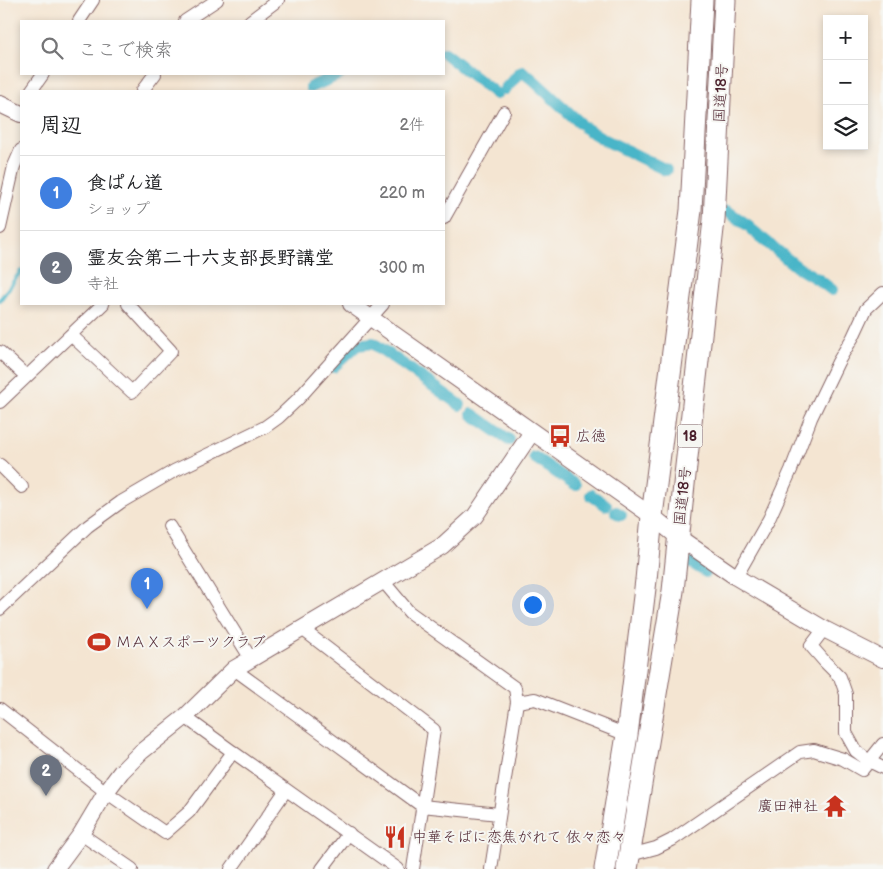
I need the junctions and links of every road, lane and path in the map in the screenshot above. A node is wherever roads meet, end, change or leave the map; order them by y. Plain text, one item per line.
1 (93, 0) edge
2 (217, 0) edge
3 (278, 0) edge
4 (702, 0) edge
5 (726, 0) edge
6 (79, 20) edge
7 (187, 20) edge
8 (251, 20) edge
9 (42, 75) edge
10 (154, 75) edge
11 (32, 90) edge
12 (143, 90) edge
13 (0, 104) edge
14 (20, 110) edge
15 (504, 112) dead end
16 (20, 152) edge
17 (445, 216) edge
18 (0, 228) edge
19 (883, 293) edge
20 (102, 305) edge
21 (129, 305) edge
22 (352, 305) edge
23 (382, 305) edge
24 (371, 318) junction
25 (71, 335) junction
26 (0, 352) edge
27 (26, 376) junction
28 (0, 402) edge
29 (532, 432) junction
30 (0, 465) edge
31 (22, 488) dead end
32 (652, 516) junction
33 (169, 526) dead end
34 (678, 537) junction
35 (736, 577) junction
36 (383, 581) junction
37 (0, 609) edge
38 (302, 629) junction
39 (824, 629) junction
40 (251, 659) junction
41 (883, 659) edge
42 (234, 669) junction
43 (517, 702) junction
44 (0, 708) edge
45 (185, 717) junction
46 (627, 735) junction
47 (883, 744) edge
48 (233, 752) junction
49 (869, 761) junction
50 (883, 768) edge
51 (286, 790) junction
52 (106, 792) junction
53 (422, 806) junction
54 (499, 814) junction
55 (81, 834) junction
56 (349, 834) junction
57 (628, 862) edge
58 (55, 869) edge
59 (132, 869) edge
60 (231, 869) edge
61 (322, 869) edge
62 (398, 869) edge
63 (413, 869) edge
64 (491, 869) edge
65 (606, 869) edge

1 - 6 street
2 - 7 street
3 - 8 street
4 - 32 highway, 国道18号 / 18
5 - 34 highway, 国道18号 / 18
9 - 11 street
10 - 12 street
13 - 14 street
15 - 17 street
16 - 18 street
19 - 35 street
20 - 25 street
21 - 25 street
22 - 24 street
23 - 24 street
24 - 29 street
24 - 37 street
25 - 27 street
26 - 27 street
27 - 28 street
29 - 32 street
29 - 36 street
30 - 31 street
32 - 34 street
32 - 46 highway, 国道18号 / 18
33 - 40 street
34 - 35 street
34 - 57 highway, 国道18号 / 18
35 - 39 street
36 - 38 street
36 - 43 street
38 - 40 street
38 - 53 street
39 - 41 street
39 - 49 street
40 - 42 street
42 - 45 street
42 - 53 street
43 - 46 street
43 - 54 street
44 - 52 street
45 - 48 street
45 - 52 street
46 - 65 highway, 国道18号 / 18
47 - 49 street
48 - 51 street
48 - 52 street
49 - 50 street
49 - 57 street
51 - 56 street
51 - 60 street
52 - 55 street
53 - 54 street
53 - 63 street
54 - 64 street
55 - 58 street
55 - 59 street
56 - 61 street
56 - 62 street

